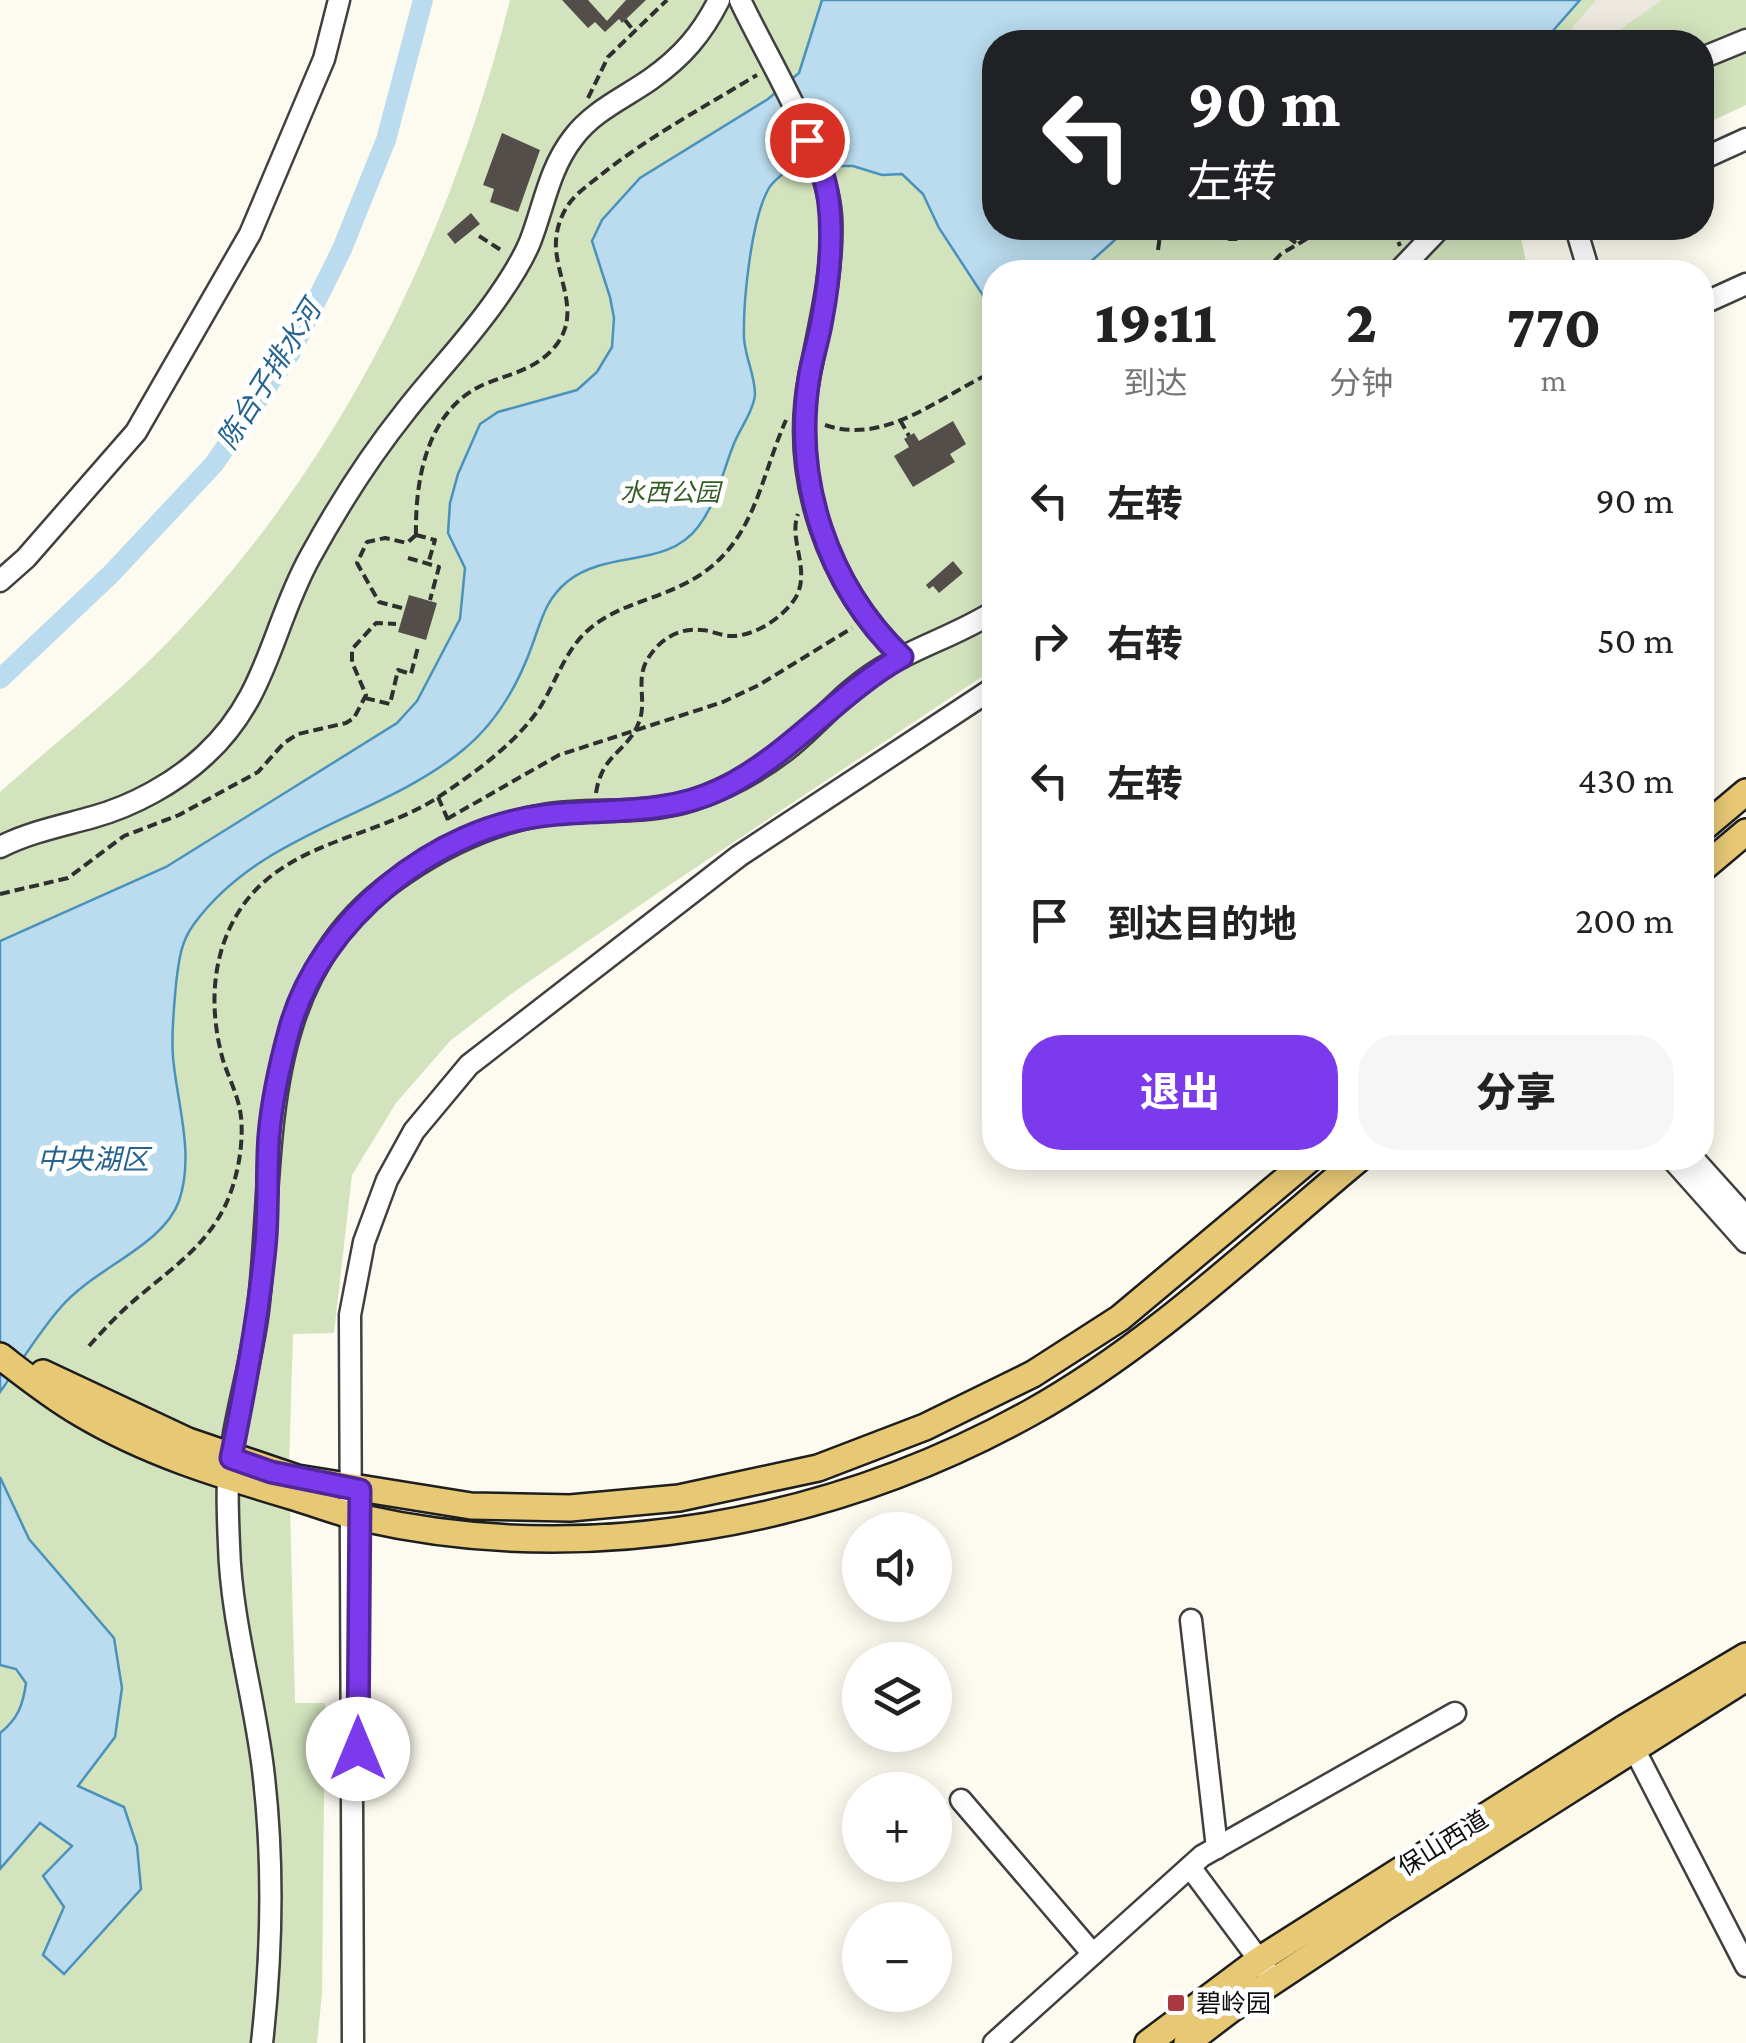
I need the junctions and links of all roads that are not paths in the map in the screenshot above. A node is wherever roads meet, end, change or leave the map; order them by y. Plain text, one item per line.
1 (339, 0) edge
2 (719, 0) edge
3 (740, 0) edge
4 (1746, 40) edge
5 (1714, 53) edge
6 (1746, 140) edge
7 (1714, 154) edge
8 (1429, 240) edge
9 (1409, 260) edge
10 (1746, 273) edge
11 (1746, 284) edge
12 (1714, 288) edge
13 (1714, 299) edge
14 (0, 581) edge
15 (982, 618) edge
16 (902, 657) junction
17 (982, 696) edge
18 (982, 707) edge
19 (1746, 792) edge
20 (1714, 819) edge
21 (1746, 832) edge
22 (0, 846) edge
23 (1714, 859) edge
24 (1297, 1170) edge
25 (1346, 1170) edge
26 (1683, 1170) edge
27 (1704, 1170) edge
28 (1746, 1216) edge
29 (1746, 1242) edge
30 (0, 1340) edge
31 (0, 1356) edge
32 (42, 1380) junction
33 (230, 1468) junction
34 (354, 1489) junction
35 (354, 1516) junction
36 (1192, 1620) dead end
37 (1746, 1656) edge
38 (1746, 1678) edge
39 (1456, 1712) dead end
40 (1629, 1739) junction
41 (961, 1800) dead end
42 (1217, 1848) junction
43 (1190, 1866) junction
44 (1093, 1954) junction
45 (1746, 1966) edge
46 (1267, 1970) junction
47 (262, 2043) edge
48 (352, 2043) edge
49 (364, 2043) edge
50 (994, 2043) edge
51 (1148, 2043) edge
52 (1187, 2043) edge

1 - 14 street
2 - 22 street
3 - 16 street
4 - 5 street
6 - 7 street
8 - 9 street
10 - 12 street
11 - 13 street
15 - 16 street
16 - 33 street
17 - 34 street
18 - 34 street
19 - 20 main road
21 - 23 main road
24 - 34 main road
25 - 35 main road
26 - 29 street
27 - 28 street
30 - 32 main road
31 - 32 main road
32 - 33 main road
33 - 34 main road
33 - 35 main road
33 - 47 street
34 - 35 street
35 - 48 street
35 - 49 street
36 - 42 street
37 - 40 main road, 保山西道
38 - 40 main road, 保山西道
39 - 42 street
40 - 45 street
40 - 46 main road, 保山西道
41 - 44 street
42 - 43 street
43 - 44 street
43 - 46 street
44 - 50 street
46 - 51 main road, 保山西道
46 - 52 main road, 保山西道

